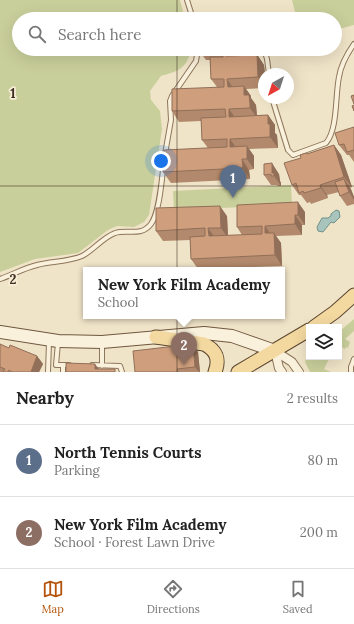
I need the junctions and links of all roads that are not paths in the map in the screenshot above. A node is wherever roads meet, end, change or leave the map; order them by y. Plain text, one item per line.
1 (187, 0) edge
2 (190, 12) edge
3 (354, 44) edge
4 (197, 56) edge
5 (266, 56) edge
6 (269, 68) edge
7 (274, 104) edge
8 (0, 279) edge
9 (354, 295) edge
10 (318, 324) edge
11 (0, 332) edge
12 (306, 332) edge
13 (156, 337) junction
14 (54, 340) junction
15 (102, 342) junction
16 (275, 351) junction
17 (354, 359) edge
18 (63, 365) junction
19 (71, 365) edge
20 (86, 365) edge
21 (102, 366) junction
22 (48, 372) edge
23 (63, 372) edge
24 (122, 372) edge
25 (215, 372) edge
26 (238, 372) edge
27 (282, 372) edge
28 (299, 372) edge
29 (351, 372) edge

1 - 2 lane
3 - 7 lane
4 - 8 lane
5 - 6 lane
9 - 10 main road
11 - 14 street
12 - 16 main road
13 - 15 street
13 - 16 street
13 - 25 main road
14 - 15 street
14 - 18 lane
14 - 22 lane
15 - 21 lane
16 - 26 main road
16 - 27 street
16 - 28 street
17 - 29 lane
18 - 19 lane
18 - 23 lane
20 - 21 lane
21 - 24 lane

